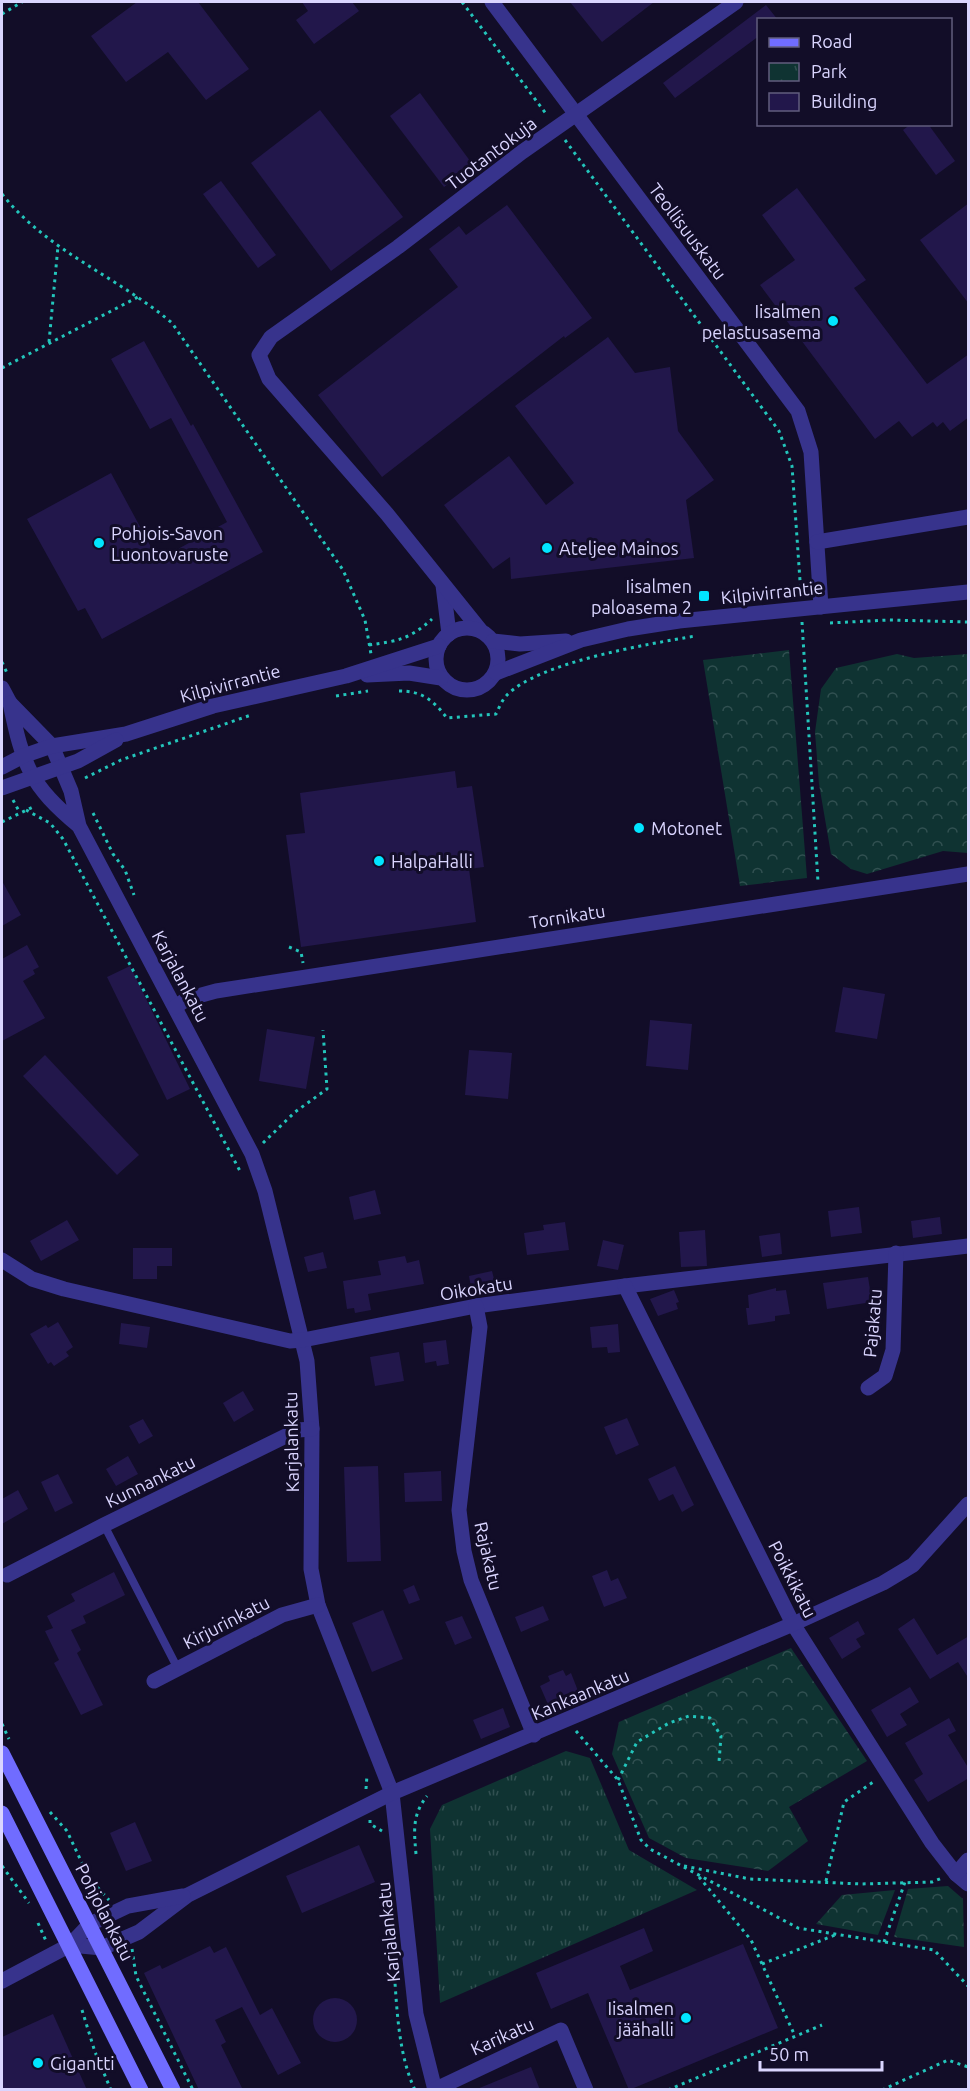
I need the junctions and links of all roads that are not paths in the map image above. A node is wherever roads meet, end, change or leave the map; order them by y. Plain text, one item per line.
1 (492, 2) edge
2 (736, 2) edge
3 (576, 114) junction
4 (969, 517) edge
5 (817, 542) junction
6 (442, 582) junction
7 (969, 592) edge
8 (821, 607) junction
9 (481, 631) junction
10 (449, 634) junction
11 (581, 640) junction
12 (493, 641) junction
13 (439, 646) junction
14 (496, 673) junction
15 (346, 676) junction
16 (441, 678) junction
17 (2, 688) edge
18 (10, 703) junction
19 (126, 734) junction
20 (52, 746) junction
21 (23, 756) junction
22 (63, 766) junction
23 (2, 767) edge
24 (31, 777) junction
25 (2, 788) edge
26 (79, 826) junction
27 (969, 874) edge
28 (175, 1007) junction
29 (969, 1246) edge
30 (896, 1253) junction
31 (2, 1260) edge
32 (625, 1286) junction
33 (476, 1306) junction
34 (303, 1340) junction
35 (868, 1388) dead end
36 (312, 1429) junction
37 (969, 1504) edge
38 (104, 1525) junction
39 (7, 1575) dead end
40 (318, 1605) junction
41 (793, 1624) junction
42 (178, 1669) junction
43 (154, 1681) dead end
44 (534, 1735) junction
45 (2, 1753) edge
46 (392, 1793) junction
47 (2, 1813) edge
48 (969, 1860) edge
49 (956, 1874) junction
50 (969, 1884) edge
51 (188, 1895) junction
52 (90, 1924) junction
53 (70, 1945) junction
54 (102, 1948) junction
55 (2, 1981) edge
56 (434, 2089) edge
57 (141, 2090) edge
58 (173, 2090) edge
59 (586, 2090) edge

1 - 3 street, Teollisuuskatu
2 - 3 street, Tuotantokuja
3 - 5 street, Teollisuuskatu
3 - 6 street, Tuotantokuja
4 - 5 street
5 - 8 street, Teollisuuskatu
6 - 9 street
6 - 10 street
7 - 8 street, Kilpivirrantie
8 - 11 street, Kilpivirrantie
9 - 10 street
9 - 12 street
10 - 13 street
11 - 12 street, Kilpivirrantie
11 - 14 street, Kilpivirrantie
12 - 14 street
13 - 15 street, Kilpivirrantie
13 - 16 street
14 - 16 street
15 - 16 street, Kilpivirrantie
15 - 19 street, Kilpivirrantie
17 - 18 street
18 - 20 street, Karjalankatu
18 - 21 street, Karjalankatu
19 - 20 street, Kilpivirrantie
19 - 22 street, Kilpivirrantie
20 - 21 street, Kilpivirrantie
20 - 22 street, Karjalankatu
21 - 23 street, Kilpivirrantie
21 - 24 street, Karjalankatu
22 - 24 street, Kilpivirrantie
22 - 26 street, Karjalankatu
24 - 25 street, Kilpivirrantie
24 - 26 street, Karjalankatu
26 - 28 street, Karjalankatu
27 - 28 street, Tornikatu
28 - 34 street, Karjalankatu
29 - 30 street, Oikokatu
30 - 32 street, Oikokatu
30 - 35 street, Pajakatu
31 - 34 street, Oikokatu
32 - 33 street, Oikokatu
32 - 41 street, Poikkikatu
33 - 34 street, Oikokatu
33 - 44 street, Rajakatu
34 - 36 street, Karjalankatu
36 - 38 street, Kunnankatu
36 - 40 street, Karjalankatu
37 - 41 street, Kankaankatu
38 - 39 street, Kunnankatu
38 - 42 lane
40 - 42 street, Kirjurinkatu
40 - 46 street, Karjalankatu
41 - 44 street, Kankaankatu
41 - 49 street, Poikkikatu
42 - 43 street, Kirjurinkatu
44 - 46 street, Kankaankatu
45 - 52 main road, Pohjolankatu
46 - 51 street, Kankaankatu
46 - 56 street, Karjalankatu
47 - 53 main road
48 - 49 street
49 - 50 street, Poikkikatu
51 - 52 street, Kankaankatu
51 - 54 street, Kankaankatu
52 - 53 street, Kankaankatu
52 - 54 main road, Pohjolankatu
53 - 54 street, Kankaankatu
53 - 55 street
53 - 57 main road
54 - 58 main road, Pohjolankatu
56 - 59 street, Karikatu

